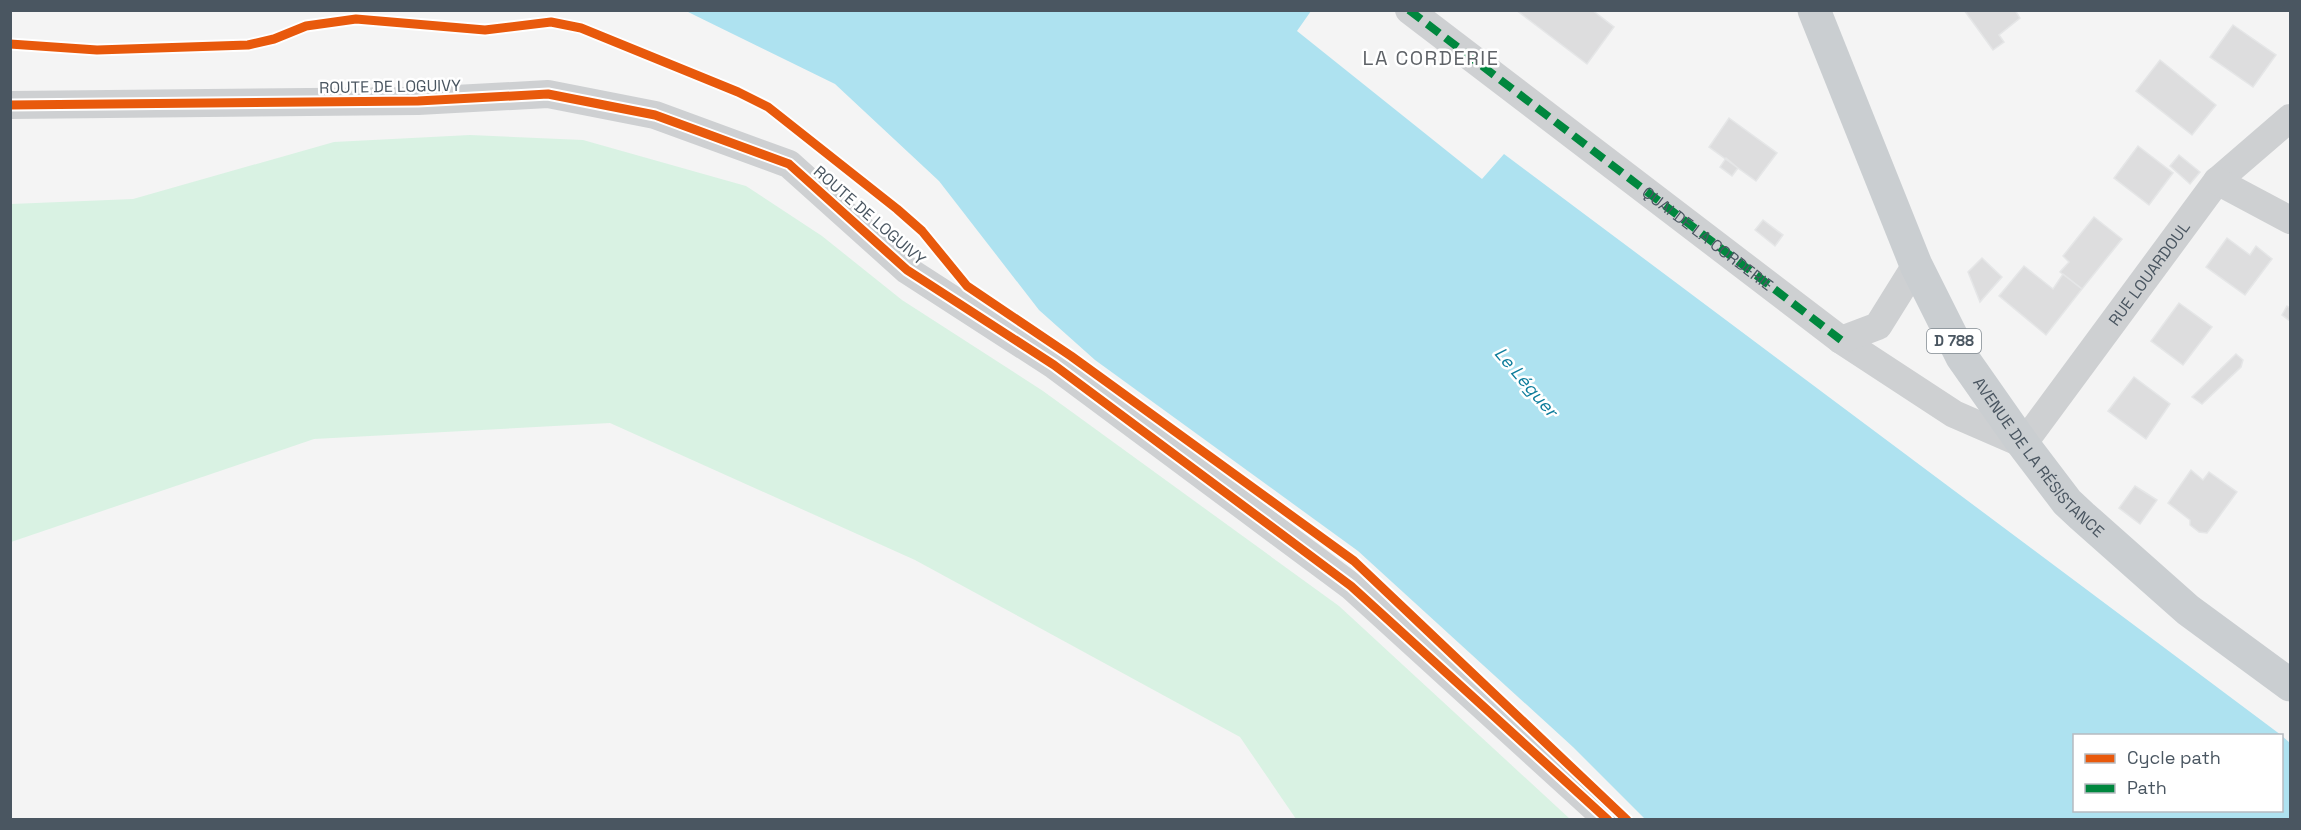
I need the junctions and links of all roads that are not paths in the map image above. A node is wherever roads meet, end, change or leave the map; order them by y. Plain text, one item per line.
1 (1409, 10) edge
2 (1814, 10) edge
3 (10, 105) edge
4 (2290, 118) edge
5 (2217, 181) junction
6 (2290, 220) edge
7 (1916, 265) junction
8 (1841, 340) junction
9 (2023, 444) junction
10 (2290, 685) edge
11 (1608, 819) edge

1 - 8 street, QUAI DE LA CORDERIE
2 - 7 main road, AVENUE DE LA RÉSISTANCE / D 788
3 - 11 street, ROUTE DE LOGUIVY
4 - 5 street, RUE LOUARDOUL
5 - 6 street
5 - 9 street, RUE LOUARDOUL
7 - 8 street
7 - 9 main road, AVENUE DE LA RÉSISTANCE / D 788
8 - 9 street, QUAI DE LA CORDERIE
9 - 10 main road, AVENUE DE LA RÉSISTANCE / D 788

